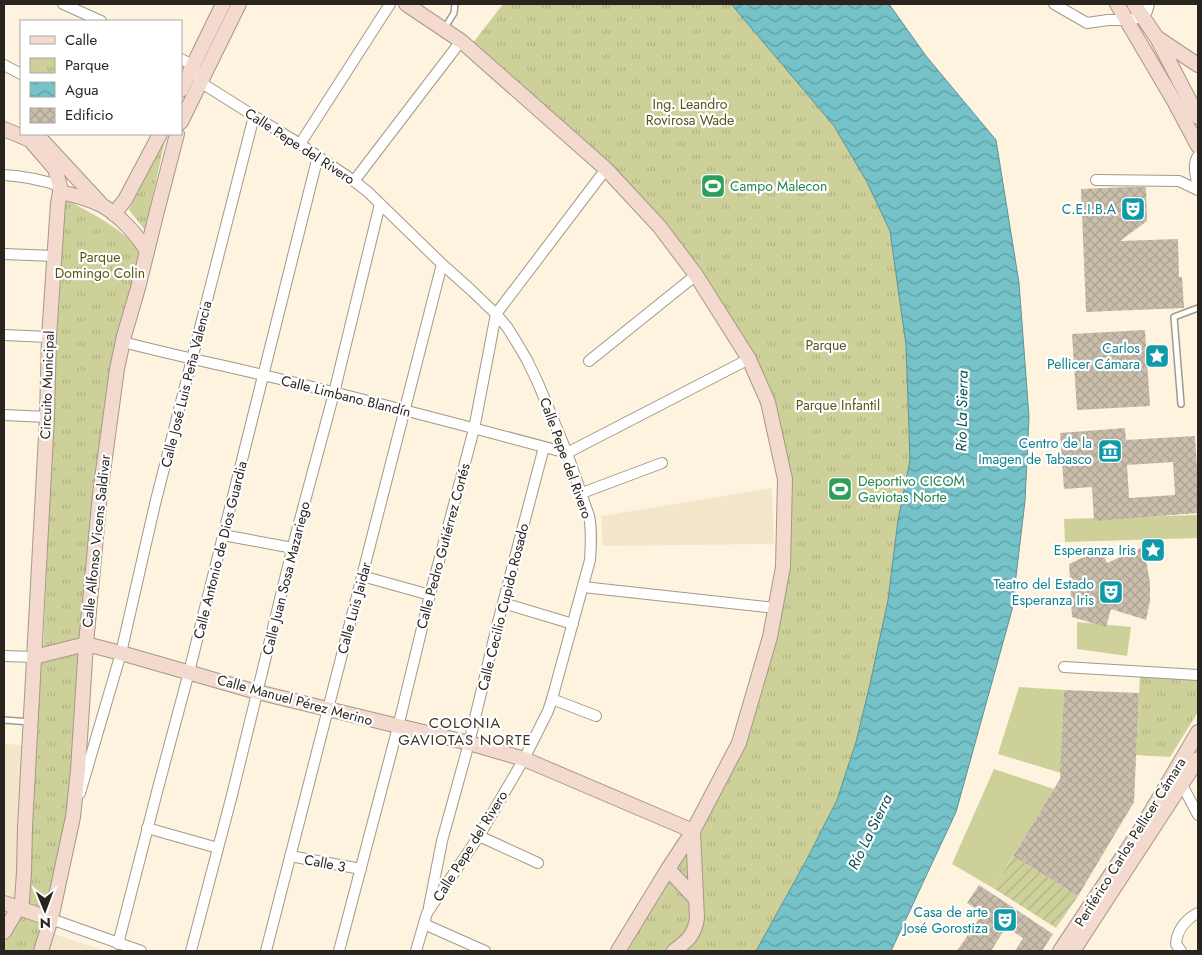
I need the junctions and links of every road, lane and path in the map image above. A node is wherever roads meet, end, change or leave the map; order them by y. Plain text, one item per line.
1 (64, 4) edge
2 (224, 4) edge
3 (239, 4) edge
4 (390, 4) edge
5 (406, 4) edge
6 (455, 4) edge
7 (1054, 4) edge
8 (1117, 4) edge
9 (1134, 4) edge
10 (1149, 4) edge
11 (1143, 17) junction
12 (99, 20) edge
13 (1127, 20) junction
14 (444, 30) junction
15 (1157, 38) junction
16 (461, 41) junction
17 (187, 62) edge
18 (4, 65) edge
19 (1198, 65) edge
20 (20, 73) edge
21 (200, 82) junction
22 (182, 85) edge
23 (1186, 95) edge
24 (254, 116) junction
25 (1198, 117) edge
26 (182, 120) edge
27 (4, 121) edge
28 (1184, 122) junction
29 (20, 126) edge
30 (4, 129) edge
31 (37, 135) edge
32 (156, 135) edge
33 (177, 135) edge
34 (300, 144) junction
35 (1198, 146) edge
36 (318, 156) junction
37 (1198, 156) edge
38 (606, 169) junction
39 (4, 175) edge
40 (1096, 180) dead end
41 (354, 181) junction
42 (1198, 188) edge
43 (60, 189) junction
44 (380, 204) junction
45 (102, 205) junction
46 (114, 214) junction
47 (147, 252) junction
48 (4, 254) edge
49 (54, 256) junction
50 (442, 264) junction
51 (696, 275) junction
52 (1198, 308) edge
53 (496, 314) junction
54 (4, 335) edge
55 (49, 337) junction
56 (123, 342) junction
57 (749, 359) junction
58 (193, 360) junction
59 (589, 361) dead end
60 (263, 375) junction
61 (334, 393) junction
62 (1181, 404) dead end
63 (404, 410) junction
64 (4, 415) edge
65 (47, 417) junction
66 (474, 429) junction
67 (544, 447) junction
68 (568, 453) junction
69 (662, 463) dead end
70 (582, 493) junction
71 (224, 535) junction
72 (293, 548) junction
73 (362, 576) junction
74 (583, 588) junction
75 (430, 595) junction
76 (503, 604) junction
77 (775, 608) junction
78 (573, 624) junction
79 (86, 644) junction
80 (121, 652) junction
81 (4, 656) edge
82 (34, 657) junction
83 (1064, 667) dead end
84 (189, 672) junction
85 (1198, 674) edge
86 (257, 692) junction
87 (552, 699) junction
88 (328, 709) junction
89 (596, 716) dead end
90 (4, 720) edge
91 (31, 722) junction
92 (398, 727) junction
93 (1198, 732) edge
94 (469, 743) junction
95 (524, 759) junction
96 (1198, 759) edge
97 (1174, 771) junction
98 (1182, 785) junction
99 (1198, 815) edge
100 (73, 817) junction
101 (147, 828) junction
102 (694, 831) junction
103 (479, 836) junction
104 (218, 848) junction
105 (290, 856) junction
106 (538, 863) dead end
107 (361, 869) junction
108 (668, 869) junction
109 (696, 899) junction
110 (4, 903) edge
111 (18, 908) junction
112 (428, 913) junction
113 (1198, 913) edge
114 (51, 920) junction
115 (424, 924) junction
116 (4, 932) edge
117 (118, 944) junction
118 (1070, 949) edge
119 (41, 951) edge
120 (141, 951) edge
121 (191, 951) edge
122 (266, 951) edge
123 (339, 951) edge
124 (416, 951) edge
125 (486, 951) edge
126 (618, 951) edge
127 (674, 951) edge
128 (1181, 951) edge

1 - 12 street
2 - 17 main road
3 - 21 main road
4 - 34 street
5 - 14 main road
6 - 14 lane
7 - 13 street
8 - 13 main road
9 - 11 main road
10 - 11 street
11 - 13 street
11 - 15 main road
13 - 23 main road
14 - 16 main road
15 - 19 main road
15 - 23 main road
16 - 38 main road
16 - 41 street
17 - 21 street
17 - 22 main road
18 - 20 street
21 - 24 street, Calle Pepe del Rivero
21 - 26 main road
23 - 25 main road
23 - 28 main road
24 - 34 street, Calle Pepe del Rivero
24 - 58 street, Calle José Luis Peña Valencia
25 - 28 main road
27 - 29 main road
28 - 35 main road
30 - 43 main road
31 - 45 main road
32 - 46 main road
33 - 47 main road, Calle Alfonso Vicens Saldivar
34 - 36 street, Calle Pepe del Rivero
36 - 41 street, Calle Pepe del Rivero
36 - 60 street, Calle Antonio de Dios Guardia
37 - 42 street
38 - 51 main road
38 - 53 street, Calle Pedro Gutiérrez Cortés
39 - 43 street
40 - 42 street
41 - 44 street, Calle Pepe del Rivero
43 - 45 main road
43 - 49 main road, Circuito Municipal
44 - 50 street, Calle Pepe del Rivero
44 - 61 street, Calle Juan Sosa Mazariego
45 - 46 main road
46 - 47 main road
47 - 56 main road, Calle Alfonso Vicens Saldivar
48 - 49 street
49 - 55 main road, Circuito Municipal
50 - 53 street, Calle Pepe del Rivero
50 - 63 street, Calle Luis Jaidar
51 - 57 main road
51 - 59 street
52 - 62 lane
53 - 66 street, Calle Pedro Gutiérrez Cortés
53 - 68 street, Calle Pepe del Rivero
54 - 55 street
55 - 65 main road, Circuito Municipal
56 - 58 street, Calle Limbano Blandín
56 - 79 main road, Calle Alfonso Vicens Saldivar
57 - 68 street
57 - 77 main road
58 - 60 street, Calle Limbano Blandín
58 - 80 street, Calle José Luis Peña Valencia
60 - 61 street, Calle Limbano Blandín
60 - 71 street, Calle Antonio de Dios Guardia
61 - 63 street, Calle Limbano Blandín
61 - 72 street, Calle Juan Sosa Mazariego
63 - 66 street, Calle Limbano Blandín
63 - 73 street, Calle Luis Jaidar
64 - 65 street
65 - 82 main road, Circuito Municipal
66 - 67 street, Calle Limbano Blandín
66 - 75 street, Calle Pedro Gutiérrez Cortés
67 - 68 street, Calle Limbano Blandín
67 - 76 street, Calle Cecilio Cupido Rosado
68 - 70 street, Calle Pepe del Rivero
69 - 70 street
70 - 74 street, Calle Pepe del Rivero
71 - 72 street
71 - 84 street, Calle Antonio de Dios Guardia
72 - 86 street, Calle Juan Sosa Mazariego
73 - 75 street
73 - 88 street, Calle Luis Jaidar
74 - 77 street
74 - 78 street, Calle Pepe del Rivero
75 - 92 street, Calle Pedro Gutiérrez Cortés
76 - 78 street
76 - 94 street, Calle Cecilio Cupido Rosado
77 - 102 main road
78 - 87 street, Calle Pepe del Rivero
79 - 80 main road, Calle Manuel Pérez Merino
79 - 82 main road, Calle Manuel Pérez Merino
79 - 100 main road, Calle Alfonso Vicens Saldivar
80 - 84 main road, Calle Manuel Pérez Merino
80 - 100 street, Calle José Luis Peña Valencia
81 - 82 street
82 - 91 main road
83 - 85 street
84 - 86 main road, Calle Manuel Pérez Merino
84 - 101 street, Calle Antonio de Dios Guardia
86 - 88 main road, Calle Manuel Pérez Merino
86 - 104 street, Calle Juan Sosa Mazariego
87 - 89 street
87 - 95 street, Calle Pepe del Rivero
88 - 92 main road, Calle Manuel Pérez Merino
88 - 105 street, Calle Luis Jaidar
90 - 91 lane
91 - 111 main road
92 - 94 main road, Calle Manuel Pérez Merino
92 - 107 street, Calle Pedro Gutiérrez Cortés
93 - 97 main road, Periférico Carlos Pellicer Cámara
94 - 95 main road, Calle Manuel Pérez Merino
94 - 112 street, Calle Cecilio Cupido Rosado
95 - 102 main road, Calle Manuel Pérez Merino
95 - 103 street, Calle Pepe del Rivero
96 - 98 main road, Periférico Carlos Pellicer Cámara
97 - 98 street
97 - 118 main road, Periférico Carlos Pellicer Cámara
98 - 99 street
98 - 118 main road, Periférico Carlos Pellicer Cámara
100 - 114 main road, Calle Alfonso Vicens Saldivar
101 - 104 street
101 - 117 street, Calle Antonio de Dios Guardia
102 - 108 main road
102 - 109 main road
103 - 106 street
103 - 112 street, Calle Pepe del Rivero
104 - 121 street, Calle Juan Sosa Mazariego
105 - 107 street, Calle 3
105 - 122 street, Calle Luis Jaidar
107 - 123 street, Calle Pedro Gutiérrez Cortés
108 - 109 main road
108 - 126 main road
109 - 127 main road
110 - 111 main road
111 - 114 main road
111 - 116 main road
112 - 115 street, Calle Pepe del Rivero
113 - 128 street
114 - 117 street
114 - 119 main road, Calle Alfonso Vicens Saldivar
115 - 124 street, Calle Pepe del Rivero
115 - 125 street
117 - 120 street

